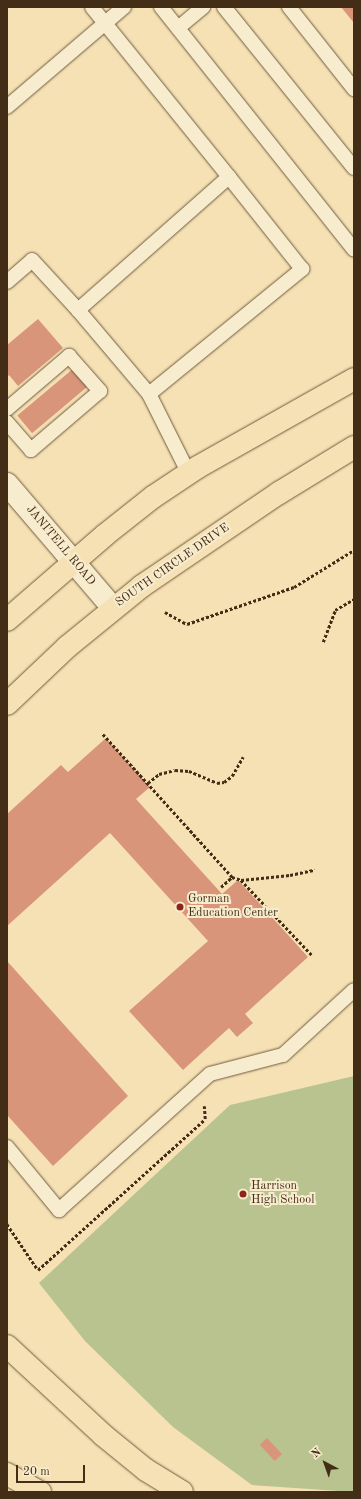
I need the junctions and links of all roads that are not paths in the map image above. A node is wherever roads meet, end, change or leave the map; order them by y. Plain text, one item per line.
1 (92, 7) edge
2 (124, 7) edge
3 (161, 7) edge
4 (203, 7) edge
5 (224, 7) edge
6 (289, 7) edge
7 (104, 23) junction
8 (178, 28) junction
9 (354, 89) edge
10 (7, 107) edge
11 (354, 168) edge
12 (229, 177) junction
13 (354, 250) edge
14 (7, 282) edge
15 (78, 310) junction
16 (354, 379) edge
17 (149, 394) junction
18 (7, 409) edge
19 (7, 422) edge
20 (354, 447) edge
21 (189, 474) junction
22 (7, 484) edge
23 (73, 562) junction
24 (113, 608) junction
25 (7, 620) edge
26 (7, 704) edge
27 (354, 990) edge
28 (7, 1147) edge
29 (7, 1346) edge
30 (7, 1474) edge
31 (40, 1492) edge
32 (182, 1492) edge

1 - 7 lane
2 - 7 lane
3 - 8 lane
4 - 8 lane
5 - 11 lane
6 - 9 lane
7 - 10 lane
7 - 12 lane
8 - 13 lane
12 - 15 lane
12 - 17 lane
14 - 15 lane
15 - 17 lane
16 - 21 main road
17 - 21 lane
18 - 19 lane
20 - 24 main road, SOUTH CIRCLE DRIVE
21 - 23 main road
22 - 23 street, JANITELL ROAD
23 - 24 street, JANITELL ROAD
23 - 25 main road
24 - 26 main road, SOUTH CIRCLE DRIVE
27 - 28 lane
29 - 32 main road
30 - 31 main road

